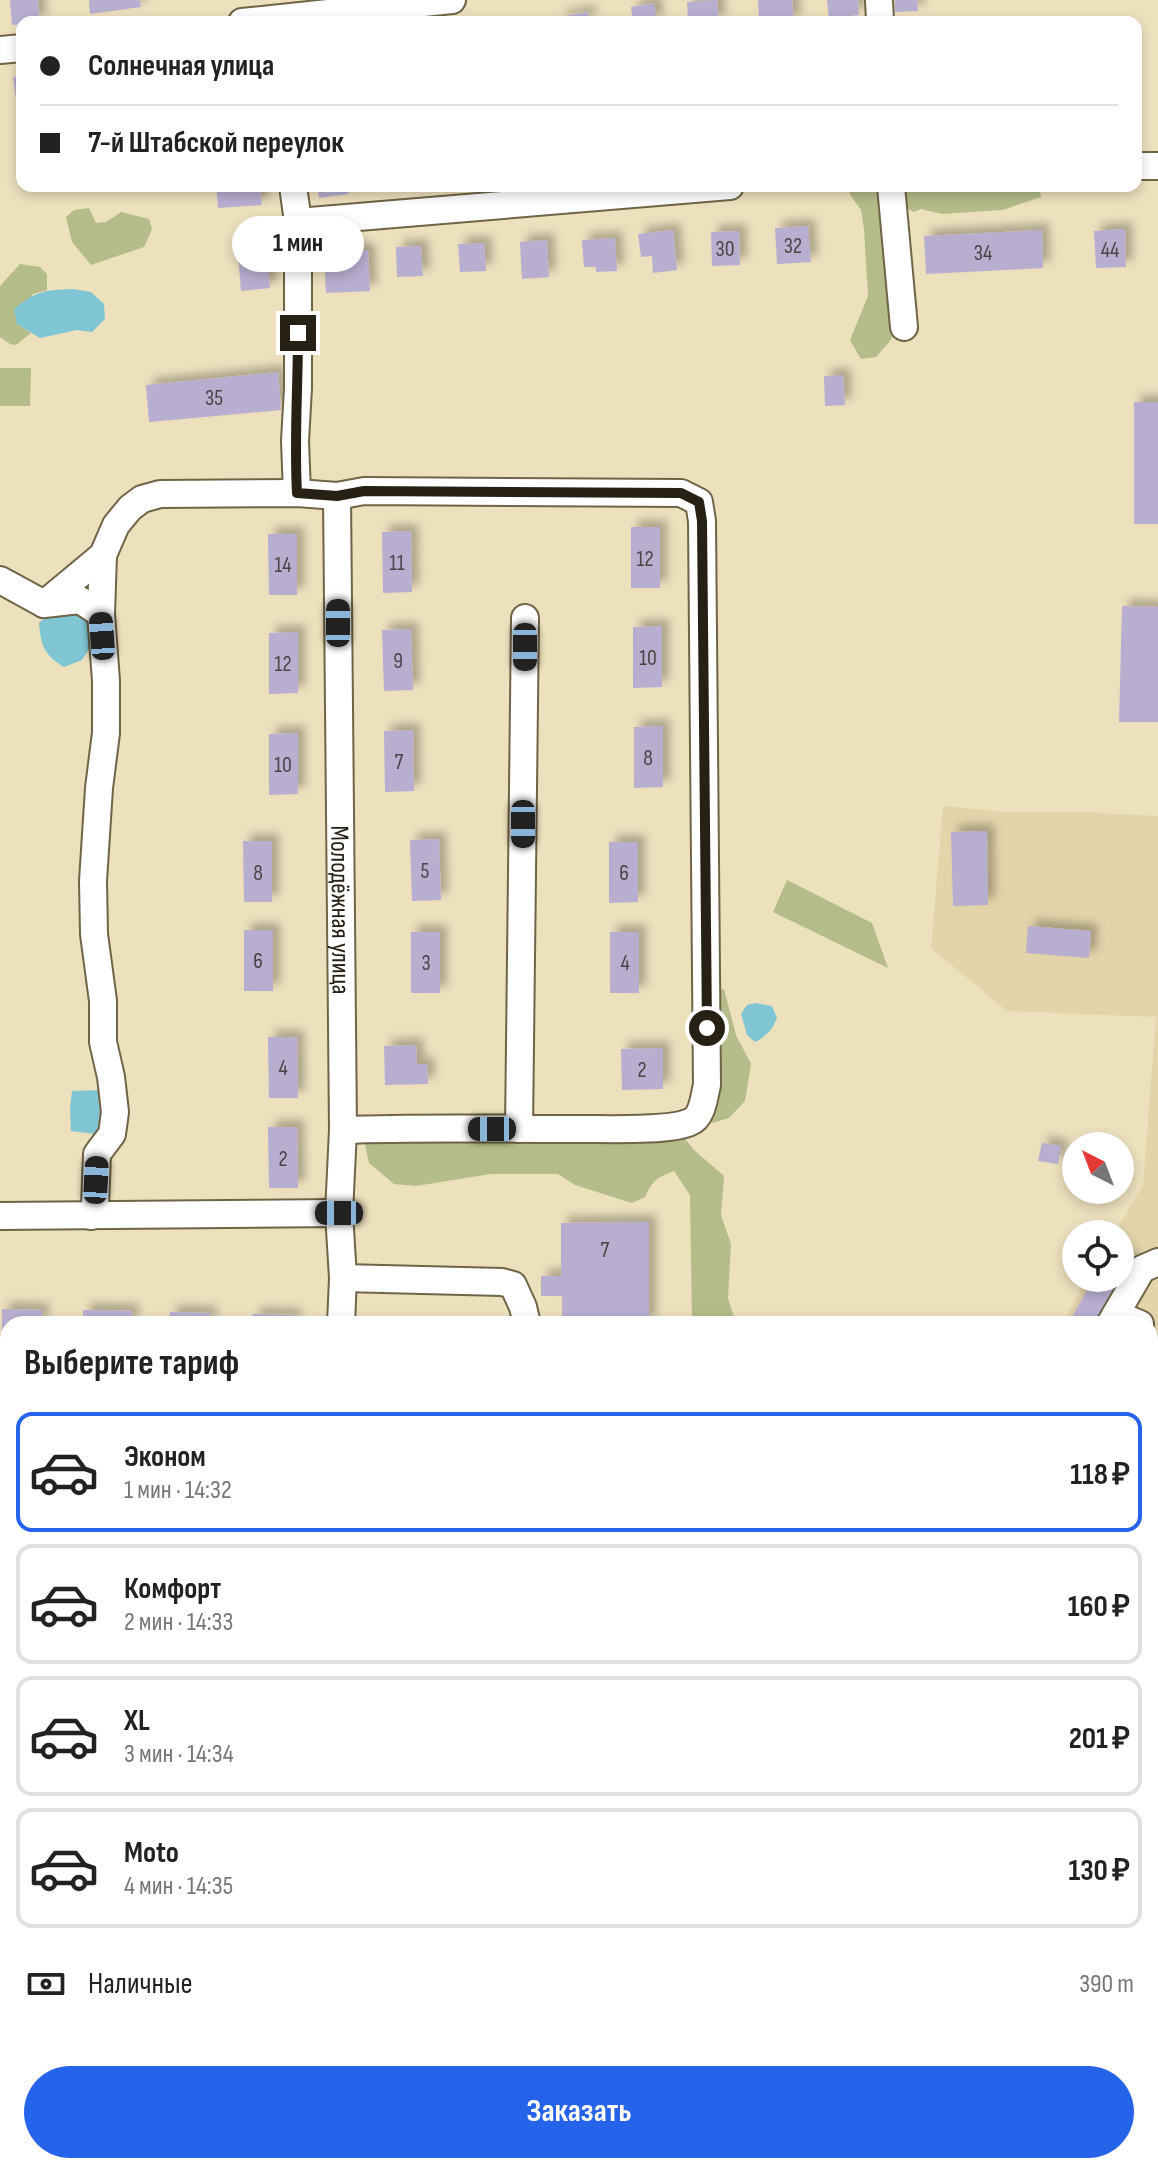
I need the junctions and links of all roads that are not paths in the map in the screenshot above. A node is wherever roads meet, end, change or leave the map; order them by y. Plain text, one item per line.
1 (452, 0) edge
2 (274, 13) edge
3 (294, 192) edge
4 (658, 192) edge
5 (892, 192) edge
6 (298, 222) junction
7 (904, 327) dead end
8 (297, 493) junction
9 (337, 496) junction
10 (103, 555) junction
11 (0, 580) edge
12 (44, 604) junction
13 (101, 614) junction
14 (525, 618) dead end
15 (519, 1129) junction
16 (343, 1130) junction
17 (339, 1213) junction
18 (0, 1216) edge
19 (91, 1216) junction
20 (1158, 1262) edge
21 (343, 1278) junction
22 (341, 1316) edge
23 (525, 1316) edge
24 (1124, 1316) edge

1 - 2 street
3 - 6 street
4 - 6 street
5 - 7 street
6 - 8 street
8 - 9 street
8 - 10 street
9 - 15 street
9 - 16 street, Молодёжная улица
10 - 12 street
10 - 13 street
11 - 12 street
12 - 13 street
13 - 19 street
14 - 15 street
15 - 16 street
16 - 17 street, Молодёжная улица
17 - 19 street
17 - 21 street, Молодёжная улица
18 - 19 street
20 - 24 street
21 - 22 street, Молодёжная улица
21 - 23 street

